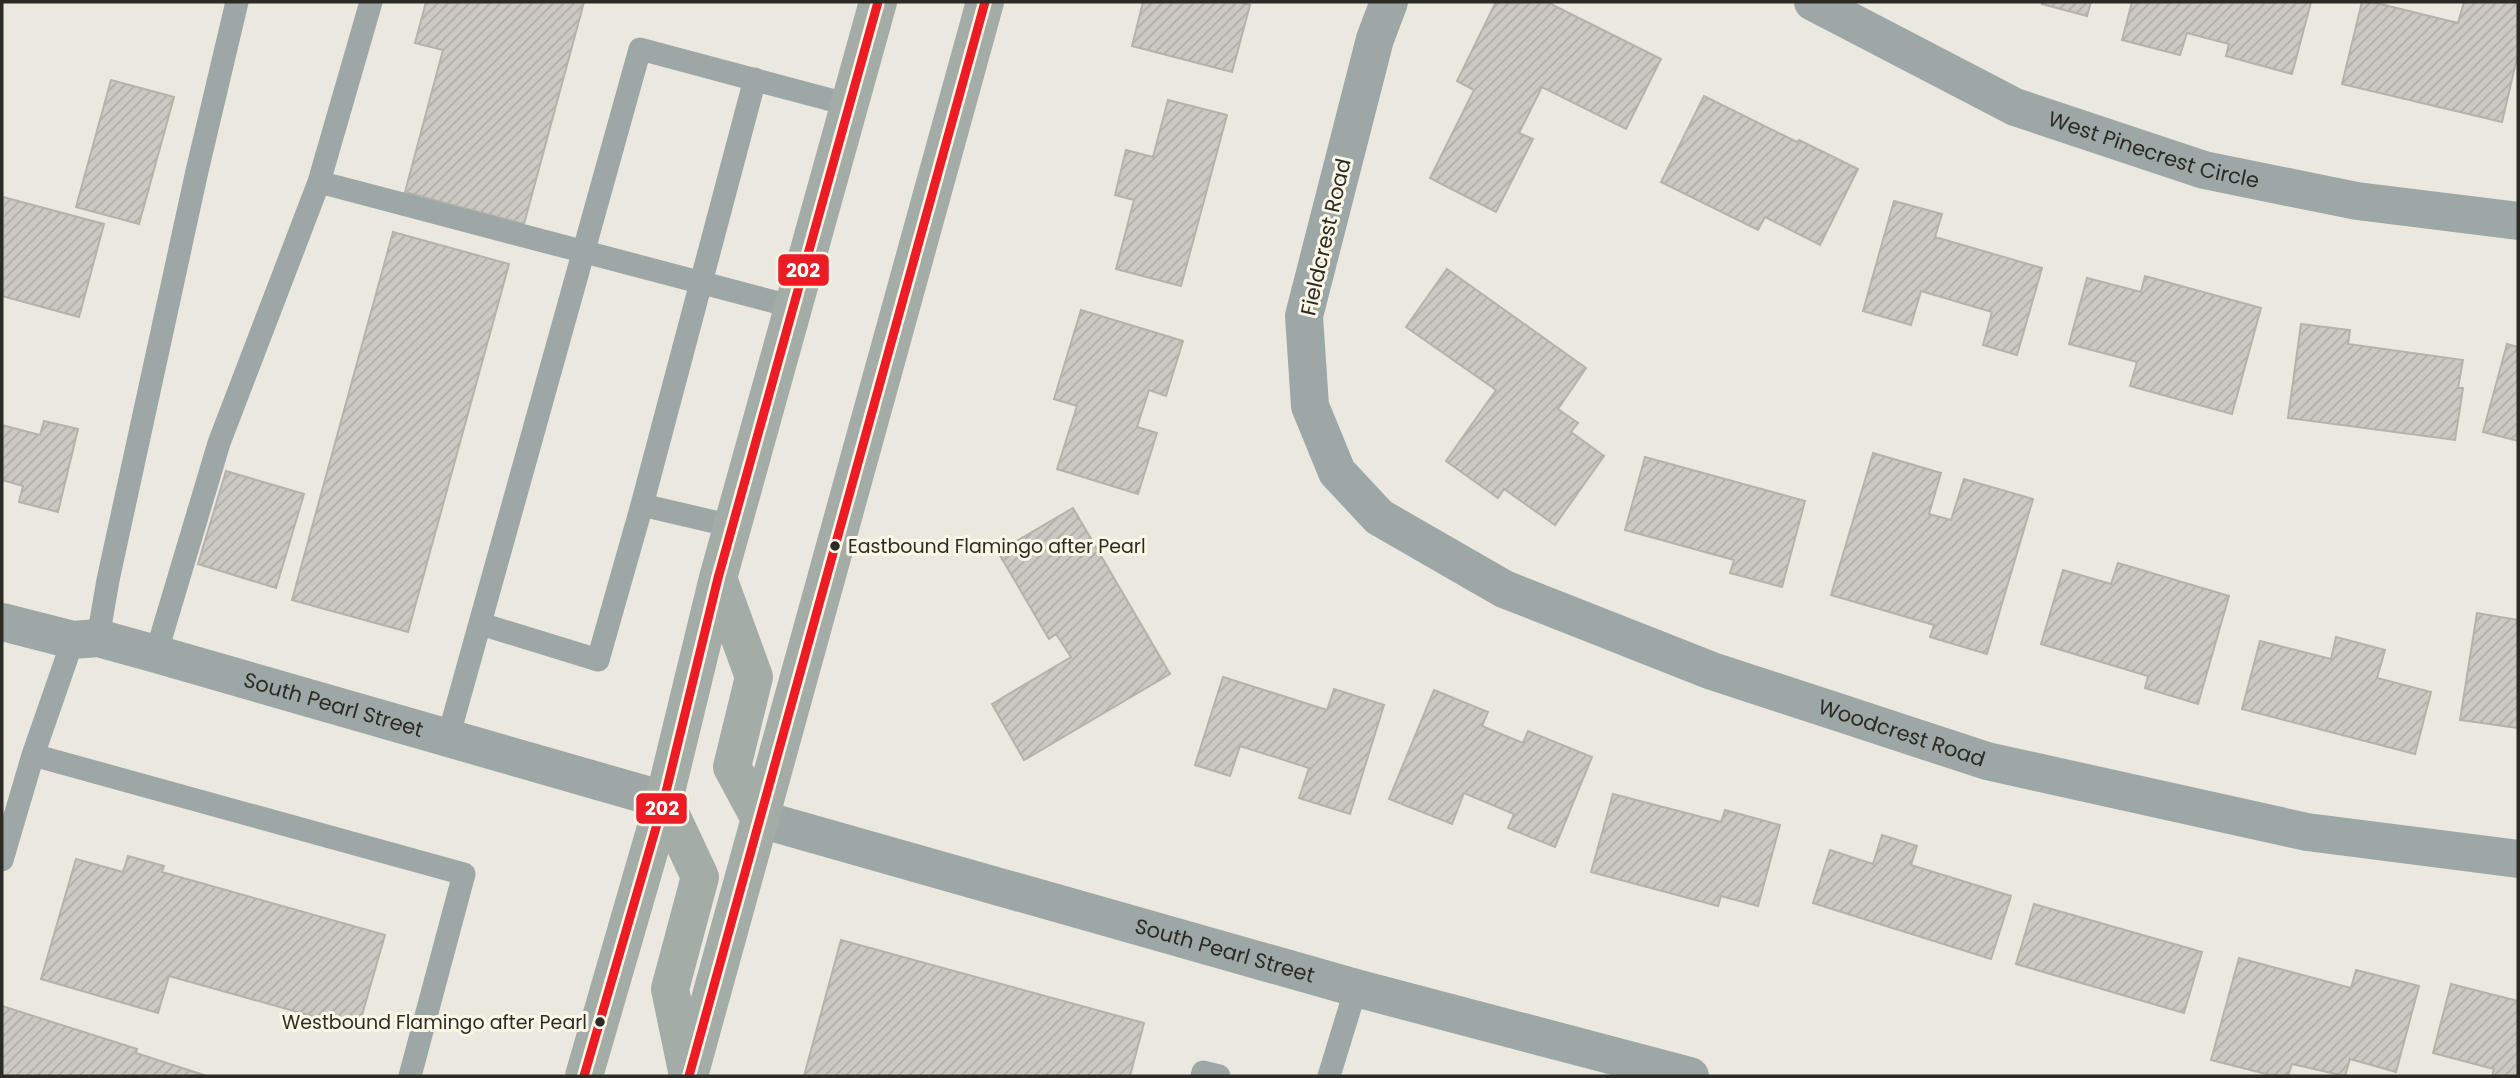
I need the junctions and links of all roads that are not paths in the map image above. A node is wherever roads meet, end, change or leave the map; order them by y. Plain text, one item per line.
1 (237, 2) edge
2 (371, 2) edge
3 (878, 2) edge
4 (985, 2) edge
5 (1389, 2) edge
6 (1813, 2) edge
7 (755, 79) junction
8 (850, 105) junction
9 (319, 182) junction
10 (2518, 220) edge
11 (584, 253) junction
12 (702, 284) junction
13 (794, 307) junction
14 (1337, 472) joint
15 (642, 505) junction
16 (732, 526) junction
17 (718, 578) junction
18 (2, 622) edge
19 (481, 624) junction
20 (86, 639) junction
21 (156, 654) junction
22 (449, 738) junction
23 (33, 754) junction
24 (664, 800) junction
25 (760, 819) junction
26 (2518, 859) edge
27 (2, 860) edge
28 (1356, 988) junction
29 (1630, 1069) edge
30 (410, 1076) edge
31 (584, 1076) edge
32 (689, 1076) edge
33 (1202, 1076) edge
34 (1219, 1076) edge
35 (1329, 1076) edge
36 (1690, 1076) edge

1 - 20 lane
2 - 9 lane
3 - 8 main road
4 - 25 main road
5 - 14 street, Fieldcrest Road
6 - 10 street, West Pinecrest Circle
7 - 8 lane
7 - 11 lane
7 - 12 lane
8 - 13 main road
9 - 11 lane
9 - 21 lane
11 - 12 lane
11 - 19 lane
12 - 13 lane
12 - 15 lane
13 - 16 main road
14 - 26 street, Woodcrest Road
15 - 16 lane
15 - 19 lane
16 - 17 main road
17 - 24 main road
17 - 25 main road
18 - 20 street, South Pearl Street
19 - 22 lane
20 - 21 street, South Pearl Street
20 - 23 lane
21 - 22 street, South Pearl Street
22 - 24 street, South Pearl Street
23 - 27 lane
23 - 30 lane
24 - 31 main road
24 - 32 main road
25 - 28 street, South Pearl Street
25 - 32 main road
28 - 29 street, South Pearl Street
28 - 35 lane
29 - 36 street, South Pearl Street
33 - 34 lane

